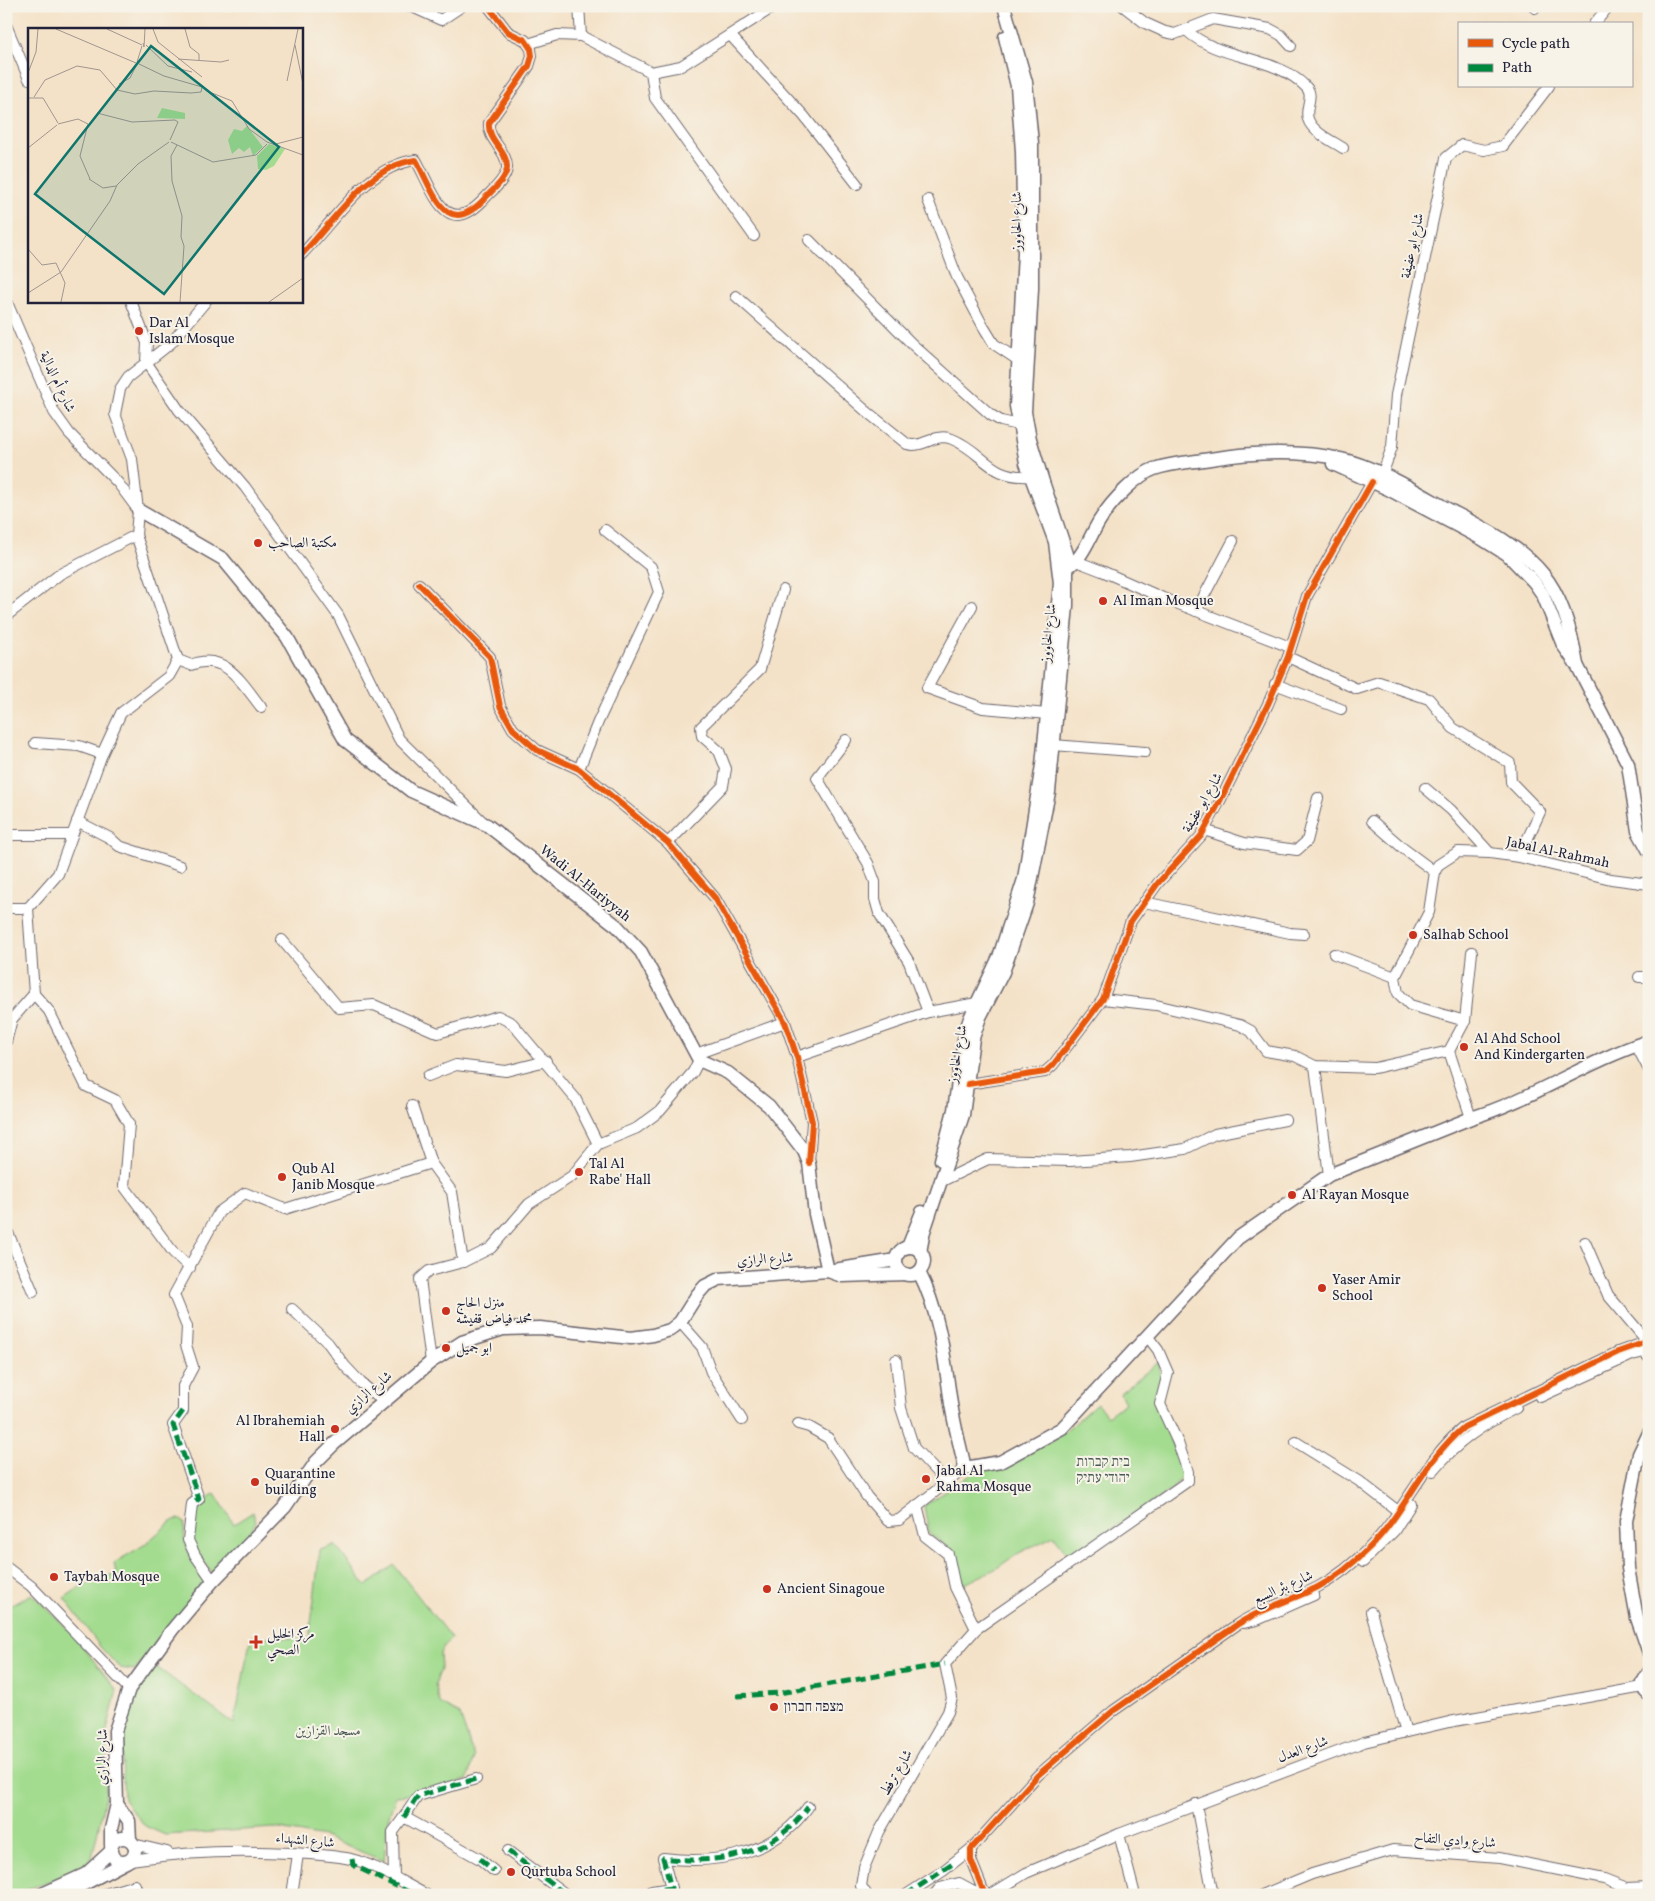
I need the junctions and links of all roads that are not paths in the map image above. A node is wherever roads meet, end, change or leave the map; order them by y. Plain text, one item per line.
1 (410, 6) edge
2 (462, 6) edge
3 (488, 6) edge
4 (579, 6) edge
5 (775, 6) edge
6 (996, 6) edge
7 (1004, 6) edge
8 (1123, 6) edge
9 (1609, 6) edge
10 (1596, 22) edge
11 (6, 25) edge
12 (1186, 30) junction
13 (580, 36) junction
14 (731, 36) junction
15 (528, 44) junction
16 (1291, 46) dead end
17 (650, 72) junction
18 (28, 77) edge
19 (1548, 88) edge
20 (1343, 148) dead end
21 (857, 184) dead end
22 (928, 200) dead end
23 (754, 236) dead end
24 (809, 240) dead end
25 (302, 254) edge
26 (736, 296) dead end
27 (6, 300) edge
28 (130, 302) edge
29 (205, 302) edge
30 (1018, 360) junction
31 (146, 362) junction
32 (1019, 425) junction
33 (1031, 476) junction
34 (1377, 478) junction
35 (138, 510) junction
36 (605, 530) dead end
37 (136, 535) junction
38 (1233, 541) dead end
39 (1068, 566) junction
40 (419, 584) dead end
41 (782, 590) dead end
42 (972, 606) dead end
43 (1196, 611) junction
44 (6, 616) edge
45 (1289, 652) junction
46 (178, 660) junction
47 (1275, 684) junction
48 (261, 707) dead end
49 (1341, 709) dead end
50 (1047, 714) junction
51 (846, 740) dead end
52 (34, 743) dead end
53 (1053, 745) junction
54 (1145, 752) dead end
55 (102, 754) junction
56 (579, 769) junction
57 (1425, 788) dead end
58 (1318, 798) dead end
59 (77, 820) junction
60 (1372, 820) dead end
61 (486, 825) junction
62 (1204, 830) junction
63 (71, 834) junction
64 (6, 835) edge
65 (668, 843) junction
66 (1649, 851) edge
67 (1490, 853) junction
68 (1519, 856) junction
69 (180, 866) dead end
70 (1434, 872) junction
71 (1649, 884) edge
72 (1144, 902) junction
73 (6, 908) edge
74 (28, 908) junction
75 (1304, 934) dead end
76 (282, 940) dead end
77 (1472, 952) dead end
78 (1334, 954) dead end
79 (1395, 977) junction
80 (34, 994) junction
81 (1103, 1000) junction
82 (977, 1003) junction
83 (928, 1012) junction
84 (1466, 1021) junction
85 (785, 1022) junction
86 (1649, 1041) edge
87 (6, 1042) edge
88 (1636, 1045) junction
89 (1449, 1051) junction
90 (698, 1057) junction
91 (797, 1058) junction
92 (546, 1061) junction
93 (1315, 1066) junction
94 (1649, 1070) edge
95 (428, 1076) dead end
96 (968, 1084) junction
97 (412, 1106) dead end
98 (1471, 1118) junction
99 (1285, 1120) dead end
100 (598, 1144) junction
101 (431, 1163) junction
102 (809, 1163) junction
103 (1329, 1175) junction
104 (942, 1181) junction
105 (6, 1228) edge
106 (1585, 1242) dead end
107 (908, 1247) junction
108 (920, 1252) junction
109 (896, 1260) junction
110 (463, 1262) junction
111 (190, 1268) junction
112 (828, 1271) junction
113 (919, 1272) junction
114 (906, 1274) junction
115 (33, 1292) dead end
116 (292, 1309) dead end
117 (680, 1322) junction
118 (1148, 1336) junction
119 (1648, 1347) edge
120 (896, 1360) dead end
121 (431, 1362) junction
122 (382, 1401) junction
123 (742, 1420) dead end
124 (798, 1424) dead end
125 (1649, 1433) edge
126 (1296, 1442) dead end
127 (965, 1468) junction
128 (946, 1482) junction
129 (917, 1505) junction
130 (1401, 1514) junction
131 (6, 1567) edge
132 (213, 1581) junction
133 (1371, 1612) dead end
134 (976, 1629) junction
135 (1649, 1653) edge
136 (1649, 1672) edge
137 (129, 1689) junction
138 (1646, 1691) edge
139 (1406, 1732) junction
140 (476, 1779) dead end
141 (117, 1804) junction
142 (1196, 1804) junction
143 (808, 1807) dead end
144 (404, 1817) junction
145 (1119, 1834) junction
146 (132, 1842) junction
147 (111, 1849) junction
148 (971, 1849) junction
149 (508, 1851) dead end
150 (172, 1853) junction
151 (298, 1854) junction
152 (128, 1861) junction
153 (494, 1871) dead end
154 (394, 1879) junction
155 (95, 1880) junction
156 (1644, 1890) edge
157 (40, 1895) edge
158 (63, 1895) edge
159 (100, 1895) edge
160 (138, 1895) edge
161 (292, 1895) edge
162 (427, 1895) edge
163 (562, 1895) edge
164 (652, 1895) edge
165 (867, 1895) edge
166 (906, 1895) edge
167 (934, 1895) edge
168 (983, 1895) edge
169 (990, 1895) edge
170 (1134, 1895) edge
171 (1213, 1895) edge
172 (1262, 1895) edge

1 - 2 street
3 - 15 street
4 - 13 street
5 - 14 street
6 - 30 main road
7 - 39 main road, شارع الحاووز
8 - 12 street
9 - 10 street
11 - 18 street
12 - 16 street
12 - 20 street
13 - 15 street
13 - 17 street
14 - 17 street
14 - 21 street
15 - 25 street
17 - 23 street
19 - 34 street, شارع ابو عفيفة
22 - 30 street
24 - 32 street
26 - 33 street
27 - 35 street, شارع أم الدالية
28 - 31 street
29 - 31 street
30 - 32 main road
31 - 35 street
31 - 61 street
32 - 33 main road
33 - 39 main road
34 - 39 main road
34 - 45 street, شارع ابو عفيفة
34 - 66 main road
35 - 37 street
35 - 61 main road, Wadi Al-Hariyyah
36 - 56 street
37 - 44 street
37 - 46 street
38 - 43 street
39 - 43 street
39 - 50 main road
39 - 53 main road, شارع الحاووز
40 - 56 street
41 - 65 street
42 - 50 street
43 - 45 street
45 - 47 street, شارع ابو عفيفة
45 - 68 street
46 - 48 street
46 - 55 street
47 - 49 street
47 - 62 street, شارع ابو عفيفة
50 - 82 main road
51 - 83 street
52 - 55 street
53 - 54 street
53 - 96 main road, شارع الحاووز
55 - 59 street
56 - 65 street
57 - 67 street
58 - 62 street
59 - 63 street
59 - 69 street
60 - 70 street
61 - 90 main road, Wadi Al-Hariyyah
62 - 72 street, شارع ابو عفيفة
63 - 64 street
63 - 74 street
65 - 85 street
67 - 68 street, Jabal Al-Rahmah
67 - 70 street, Jabal Al-Rahmah
68 - 71 street, Jabal Al-Rahmah
70 - 79 street
72 - 75 street
72 - 81 street, شارع ابو عفيفة
73 - 74 street
74 - 80 street
76 - 92 street
77 - 84 street
78 - 79 street
79 - 84 street
80 - 87 street
80 - 111 street
81 - 93 street
81 - 96 street, شارع ابو عفيفة
82 - 83 street
82 - 107 main road
83 - 91 street
84 - 89 street
85 - 90 street
85 - 91 street
86 - 88 main road
88 - 94 street
88 - 98 main road
89 - 93 street
89 - 98 street
90 - 100 street
90 - 102 main road
91 - 102 street
92 - 95 street
92 - 100 street
93 - 103 street
96 - 104 main road, شارع الحاووز
97 - 101 street
98 - 103 main road
99 - 104 street
100 - 110 street
101 - 110 street
101 - 111 street
102 - 112 main road
103 - 118 main road
104 - 108 main road, شارع الحاووز
105 - 115 street
106 - 119 street
107 - 108 main road
107 - 109 main road
108 - 113 main road
109 - 112 main road, شارع الرازي
109 - 114 main road
110 - 121 street
111 - 132 street
112 - 114 main road, شارع الرازي
112 - 117 main road, شارع الرازي
113 - 114 main road
113 - 127 main road
116 - 122 street
117 - 121 main road, شارع الرازي
117 - 123 street
118 - 127 main road
118 - 134 street
119 - 130 street, شارع بئر السبع
120 - 128 street
121 - 122 main road, شارع الرازي
122 - 132 main road, شارع الرازي
124 - 129 street
125 - 135 main road
126 - 130 street
127 - 128 street
128 - 129 street
129 - 134 street
130 - 148 street, شارع بئر السبع
131 - 137 street
132 - 137 main road, شارع الرازي
133 - 139 street
134 - 165 street, شارع ترفط
136 - 138 main road
137 - 141 main road, شارع الرازي
138 - 139 street, شارع العدل
139 - 142 street, شارع العدل
140 - 144 street
141 - 146 main road, شارع الرازي
141 - 147 main road, شارع الرازي
142 - 145 street, شارع العدل
142 - 171 street
143 - 164 street
144 - 153 street
144 - 154 street
145 - 169 street, شارع العدل
145 - 170 street
146 - 147 main road
146 - 150 street
146 - 152 main road
147 - 152 main road
147 - 157 main road
148 - 166 street
148 - 168 street
149 - 163 street
150 - 151 street, شارع الشهداء
150 - 152 street
151 - 154 street, شارع الشهداء
151 - 161 street
152 - 155 main road
154 - 162 street, شارع الشهداء
155 - 158 main road
155 - 159 street
156 - 172 street, شارع وادي التفاح
159 - 160 street
167 - 168 street

